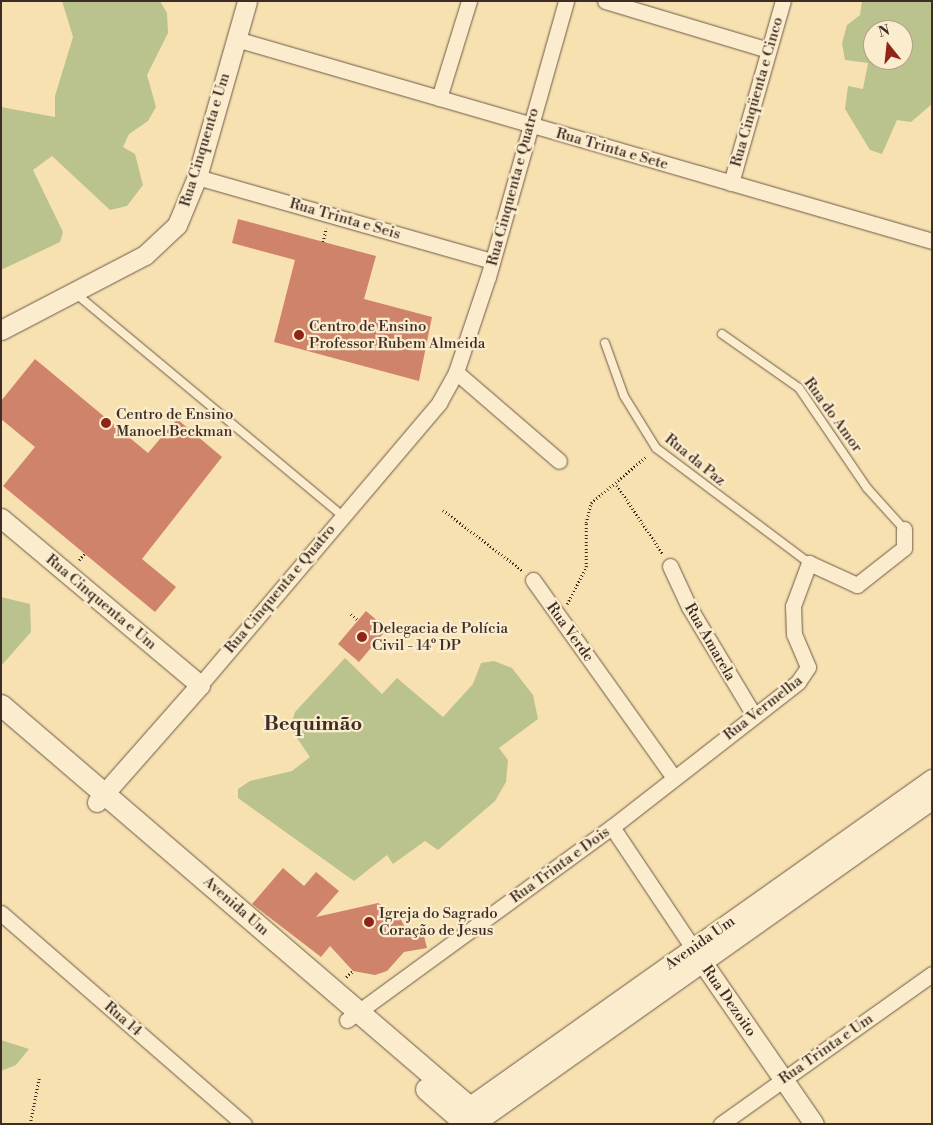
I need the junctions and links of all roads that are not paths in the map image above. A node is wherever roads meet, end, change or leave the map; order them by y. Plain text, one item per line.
1 (247, 1) edge
2 (469, 1) edge
3 (566, 1) edge
4 (605, 1) edge
5 (783, 1) edge
6 (236, 39) junction
7 (768, 50) junction
8 (439, 98) junction
9 (530, 125) junction
10 (197, 177) junction
11 (731, 183) junction
12 (932, 241) edge
13 (492, 262) junction
14 (73, 292) junction
15 (1, 330) edge
16 (722, 334) dead end
17 (605, 343) dead end
18 (456, 372) junction
19 (559, 461) dead end
20 (341, 515) junction
21 (1, 518) edge
22 (904, 529) joint
23 (809, 563) junction
24 (670, 566) road end
25 (533, 580) road end
26 (200, 686) junction
27 (1, 705) edge
28 (754, 715) junction
29 (1, 720) edge
30 (674, 778) junction
31 (932, 780) edge
32 (101, 798) junction
33 (932, 798) edge
34 (612, 827) junction
35 (1, 913) edge
36 (697, 954) junction
37 (932, 974) edge
38 (353, 1016) junction
39 (783, 1079) junction
40 (465, 1118) edge
41 (244, 1124) edge
42 (721, 1124) edge
43 (814, 1124) edge

1 - 6 street, Rua Cinquenta e Um
2 - 8 street
3 - 9 street, Rua Cinquenta e Quatro
4 - 7 street
5 - 7 street, Rua Cinqüenta e Cinco
6 - 8 street, Rua Trinta e Sete
6 - 10 street, Rua Cinquenta e Um
7 - 11 street, Rua Cinqüenta e Cinco
8 - 9 street, Rua Trinta e Sete
9 - 11 street, Rua Trinta e Sete
9 - 13 street, Rua Cinquenta e Quatro
10 - 13 street, Rua Trinta e Seis
10 - 14 street, Rua Cinquenta e Um
11 - 12 street, Rua Trinta e Sete
13 - 18 street, Rua Cinquenta e Quatro
14 - 15 street, Rua Cinquenta e Um
14 - 20 lane
16 - 22 lane, Rua do Amor
17 - 23 lane, Rua da Paz
18 - 19 street
18 - 20 street, Rua Cinquenta e Quatro
20 - 26 street, Rua Cinquenta e Quatro
21 - 26 street, Rua Cinquenta e Um
22 - 23 street
23 - 28 street, Rua Vermelha
24 - 28 street, Rua Amarela
25 - 30 street, Rua Verde
26 - 32 street, Rua Cinquenta e Quatro
27 - 32 main road, Avenida Um
28 - 30 street, Rua Vermelha
29 - 32 main road, Avenida Um
30 - 34 street, Rua Trinta e Dois
31 - 36 main road, Avenida Um
32 - 38 main road, Avenida Um
33 - 36 main road, Avenida Um
34 - 36 street, Rua Dezoito
34 - 38 street, Rua Trinta e Dois
35 - 41 street, Rua 14
36 - 39 street, Rua Dezoito
36 - 40 main road, Avenida Um
37 - 39 street, Rua Trinta e Um
38 - 40 main road, Avenida Um
39 - 42 street, Rua Trinta e Um
39 - 43 street, Rua Dezoito

